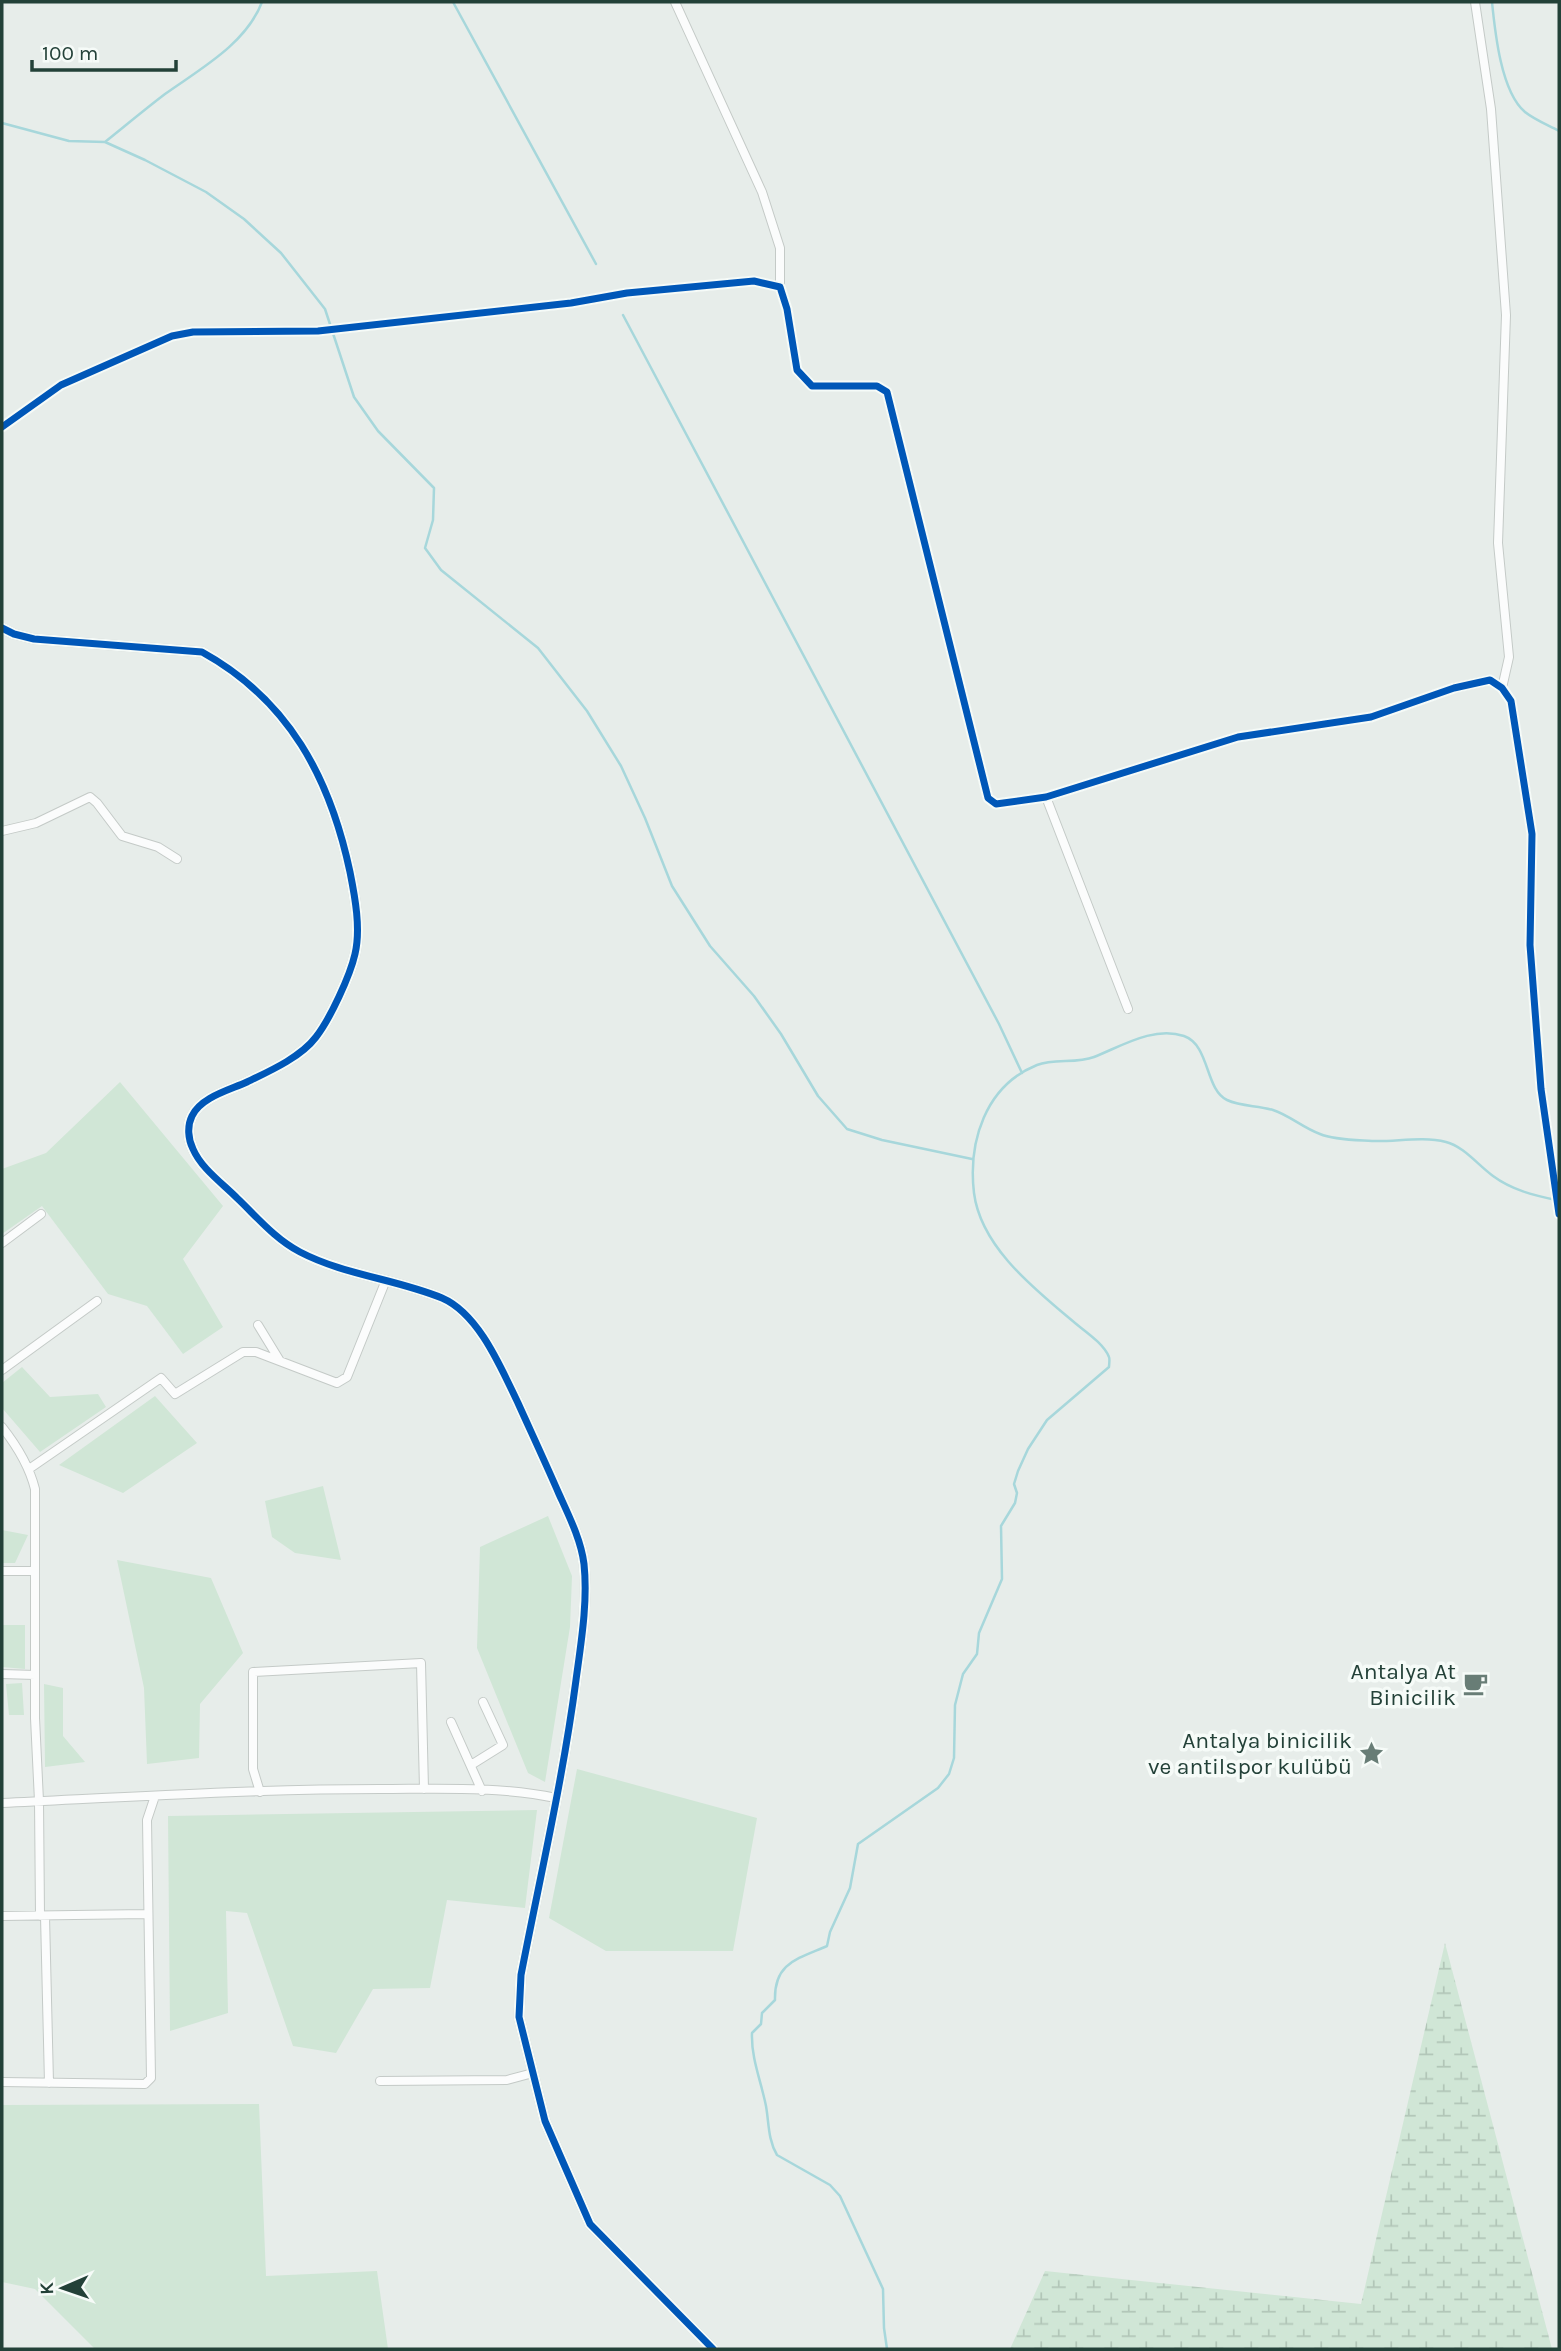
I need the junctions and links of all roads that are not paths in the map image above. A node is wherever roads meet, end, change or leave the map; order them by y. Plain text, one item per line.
1 (675, 2) edge
2 (1475, 2) edge
3 (780, 288) junction
4 (2, 427) edge
5 (2, 628) edge
6 (1502, 688) junction
7 (1046, 797) junction
8 (2, 831) edge
9 (177, 859) dead end
10 (1128, 1009) dead end
11 (1559, 1213) edge
12 (41, 1214) dead end
13 (2, 1243) edge
14 (386, 1280) junction
15 (97, 1301) dead end
16 (258, 1325) dead end
17 (280, 1361) junction
18 (2, 1370) edge
19 (2, 1427) edge
20 (29, 1469) junction
21 (2, 1571) edge
22 (35, 1571) junction
23 (2, 1674) edge
24 (35, 1675) junction
25 (483, 1702) dead end
26 (452, 1722) dead end
27 (471, 1765) junction
28 (424, 1789) junction
29 (260, 1791) junction
30 (482, 1791) junction
31 (155, 1796) junction
32 (556, 1798) junction
33 (39, 1801) junction
34 (2, 1803) edge
35 (147, 1914) junction
36 (2, 1916) edge
37 (43, 1916) junction
38 (533, 2073) junction
39 (380, 2081) dead end
40 (2, 2082) edge
41 (49, 2083) junction
42 (713, 2349) edge

1 - 3 street
2 - 6 street
3 - 4 street
3 - 7 street
5 - 14 street
6 - 7 street
6 - 11 street
7 - 10 street
8 - 9 street
12 - 13 street
14 - 17 street
14 - 32 street
15 - 18 street
16 - 17 street
17 - 20 street
19 - 20 street
20 - 22 street
21 - 22 street
22 - 24 street
23 - 24 street
24 - 33 street
25 - 27 street
26 - 27 street
27 - 30 street
28 - 29 street
28 - 29 street
28 - 30 street
29 - 31 street
30 - 32 street
31 - 33 street
31 - 35 street
32 - 38 street
33 - 34 street
33 - 37 street
35 - 37 street
35 - 41 street
36 - 37 street
37 - 41 street
38 - 39 street
38 - 42 street
40 - 41 street

